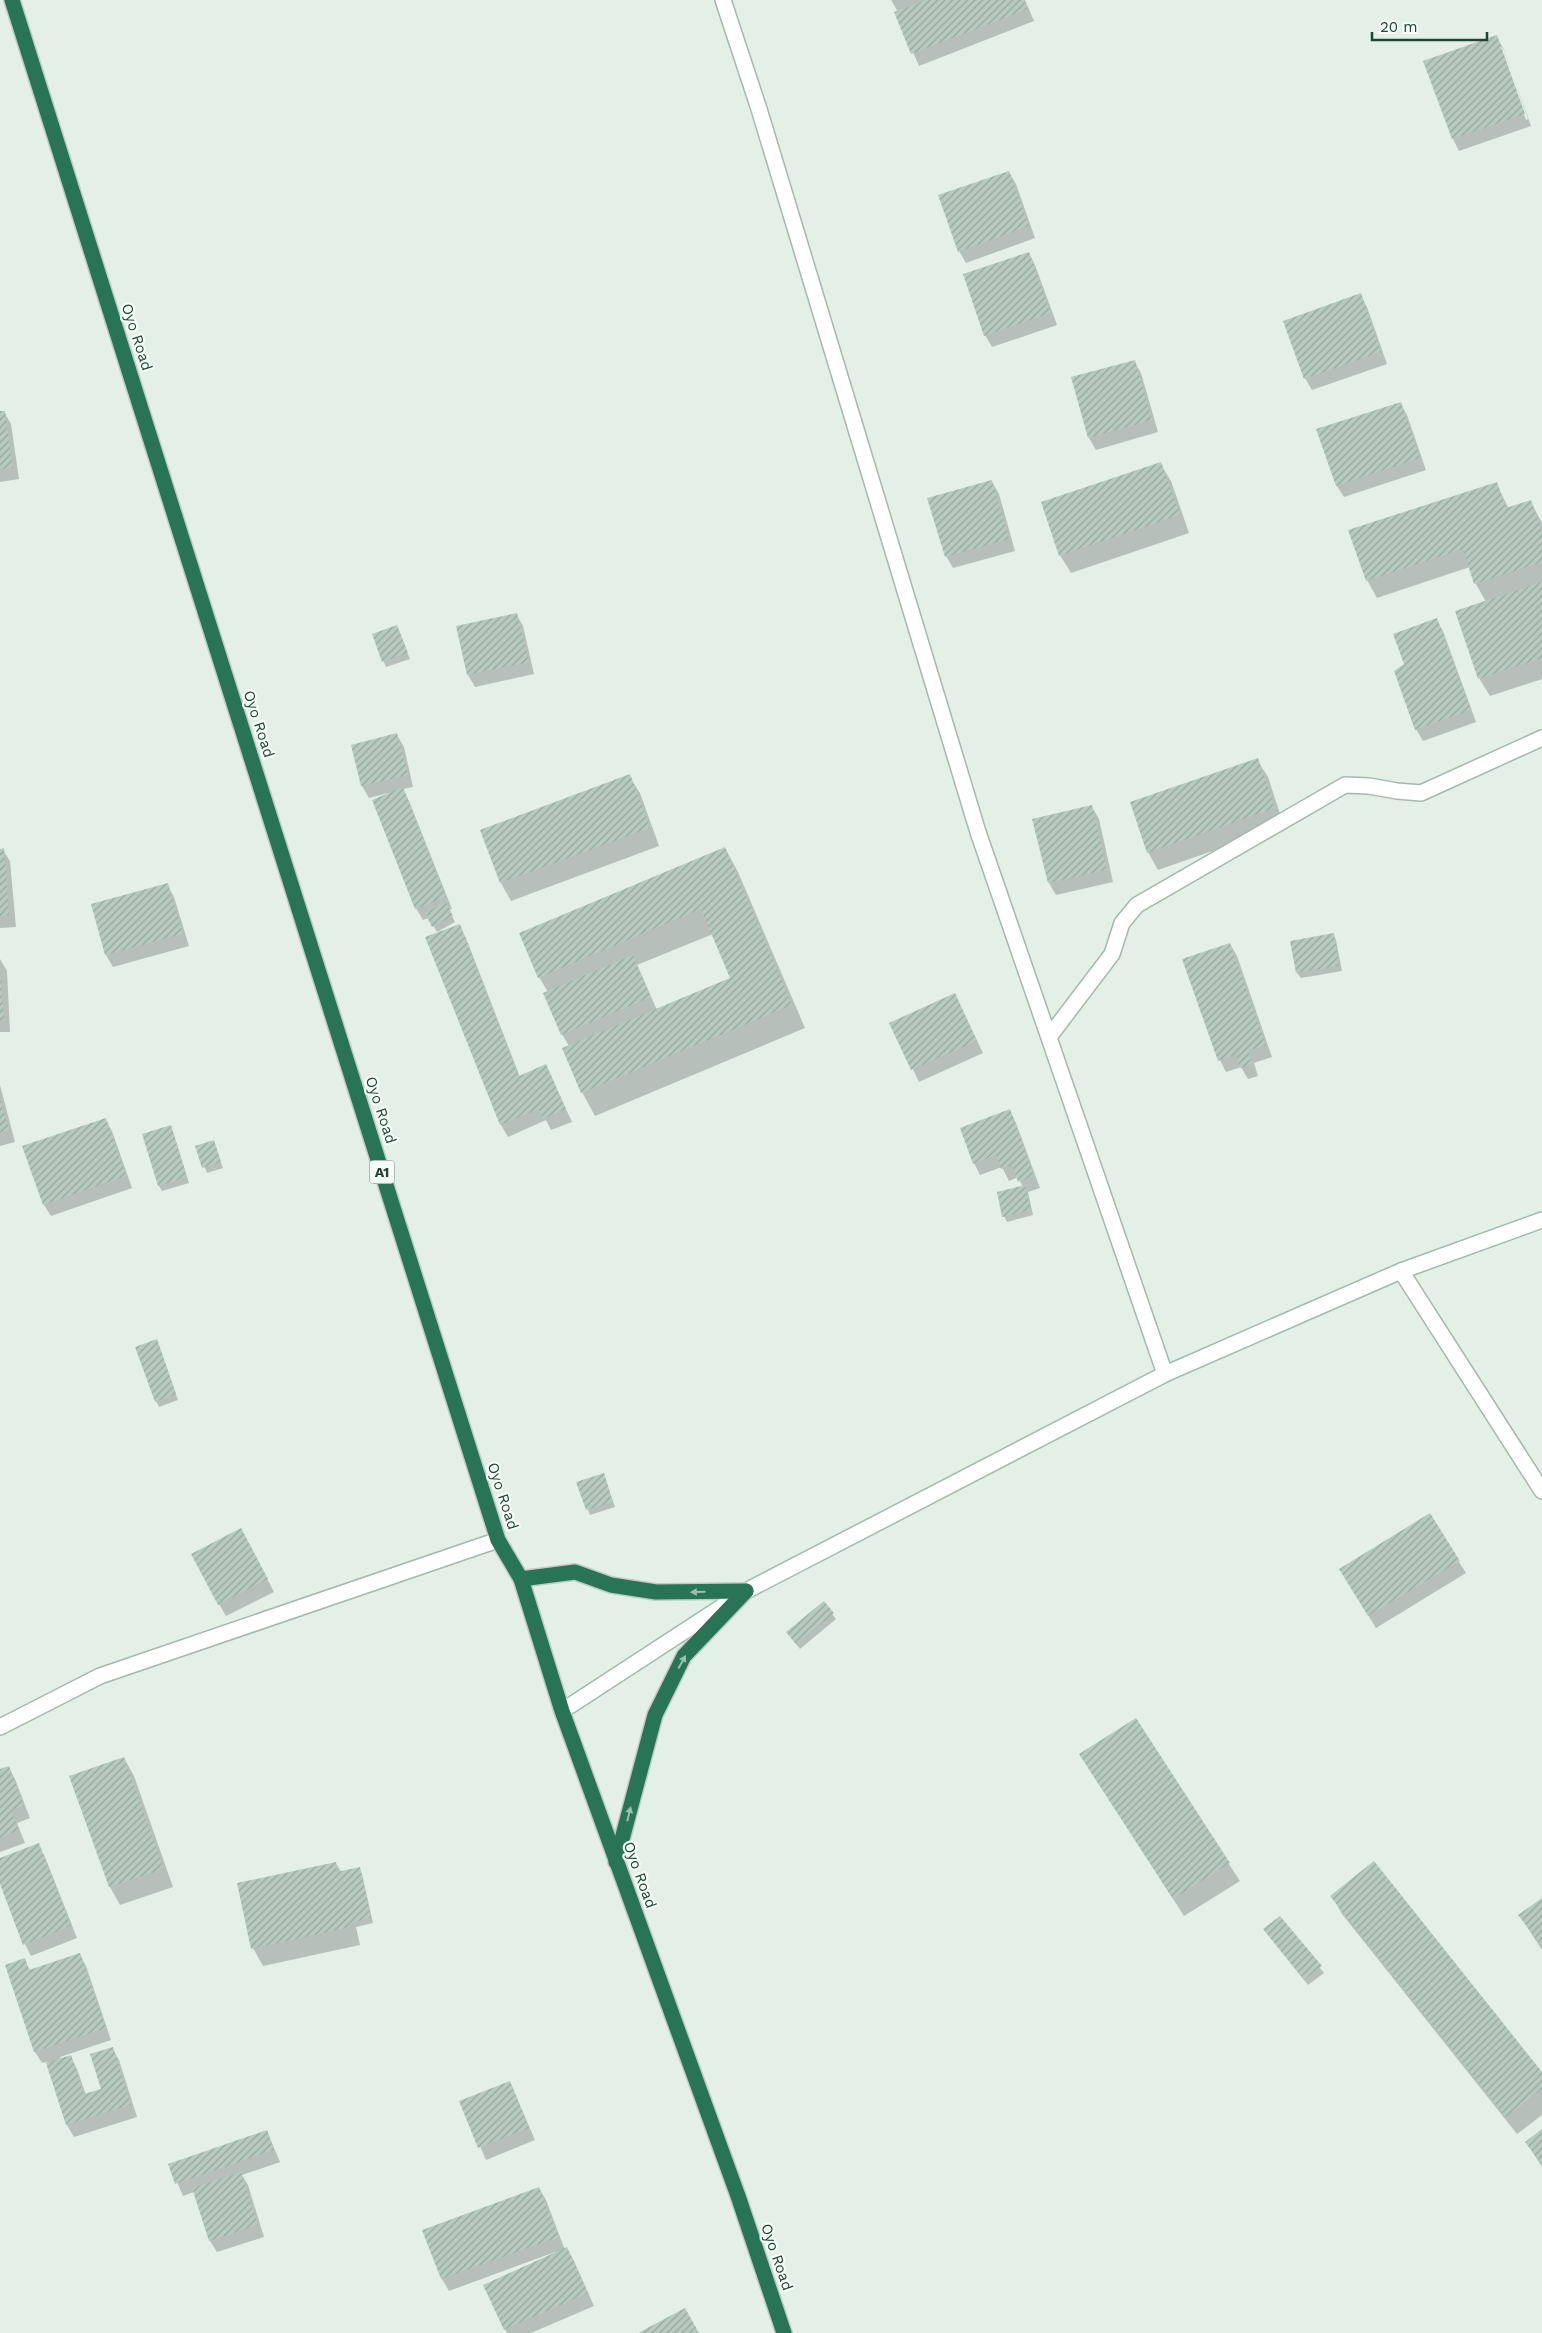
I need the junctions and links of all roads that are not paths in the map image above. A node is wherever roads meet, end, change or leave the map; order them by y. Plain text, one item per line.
1 (12, 0) edge
2 (723, 0) edge
3 (1542, 738) edge
4 (1049, 1037) junction
5 (1542, 1220) edge
6 (1401, 1271) junction
7 (1165, 1374) junction
8 (1542, 1491) edge
9 (498, 1540) junction
10 (521, 1579) junction
11 (746, 1591) junction
12 (562, 1711) junction
13 (0, 1727) edge
14 (616, 1862) junction
15 (784, 2333) edge

1 - 9 highway, Oyo Road / A1
2 - 4 street
3 - 4 street
4 - 7 street
5 - 6 street
6 - 7 street
6 - 8 street
7 - 11 street
9 - 10 highway, Oyo Road / A1
9 - 13 street
11 -> 10 highway
10 - 12 highway, Oyo Road / A1
11 - 12 street
14 -> 11 highway
12 - 14 highway, Oyo Road / A1
14 - 15 highway, Oyo Road / A1

